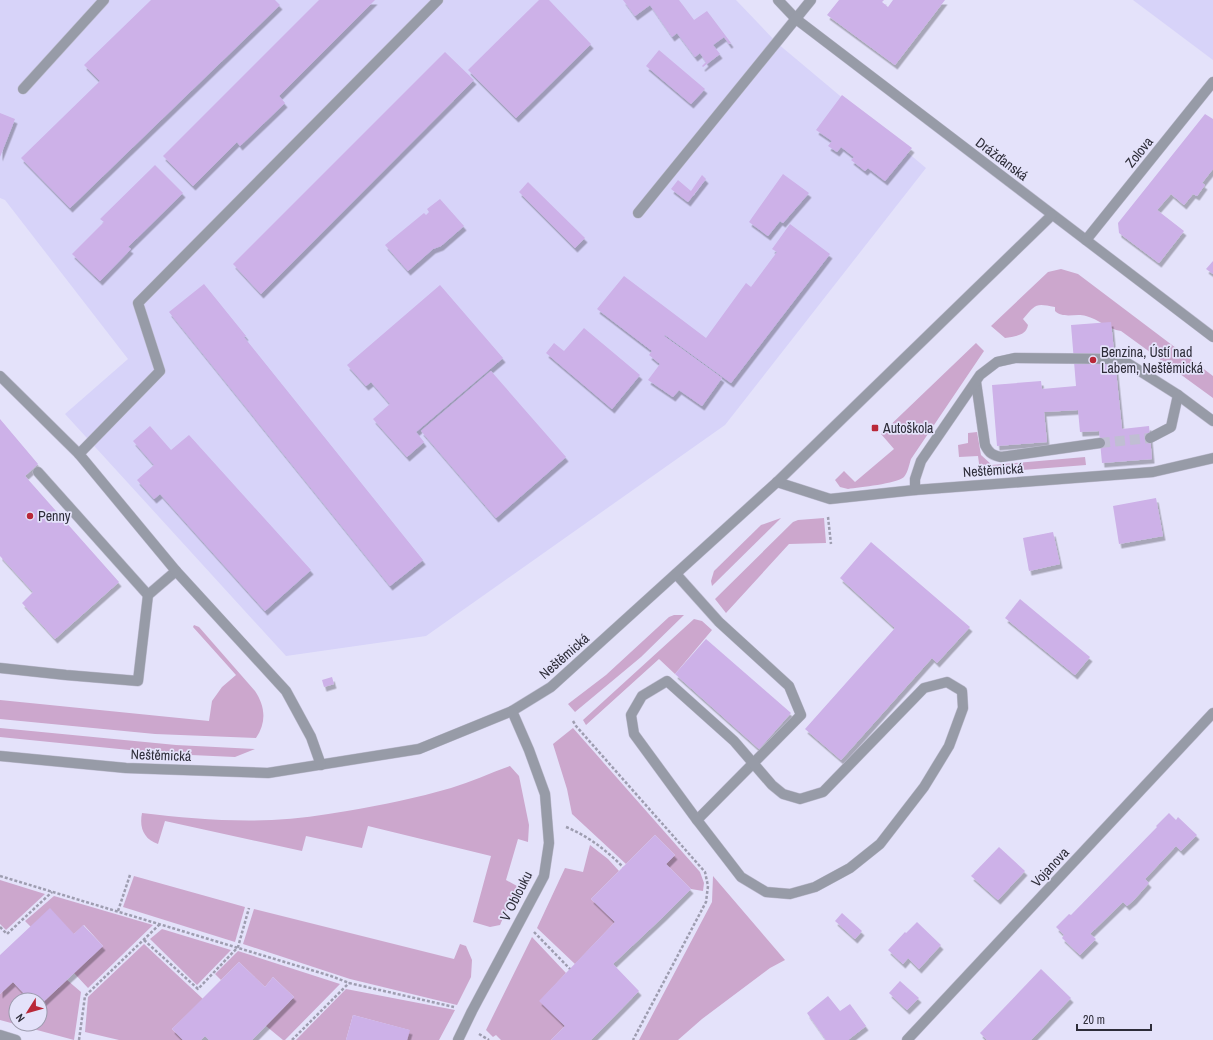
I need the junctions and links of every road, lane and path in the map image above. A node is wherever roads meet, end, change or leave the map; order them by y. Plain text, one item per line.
1 (104, 0) edge
2 (438, 0) edge
3 (778, 0) edge
4 (811, 0) edge
5 (796, 19) junction
6 (1213, 82) edge
7 (23, 89) dead end
8 (638, 213) dead end
9 (1052, 216) junction
10 (1086, 240) junction
11 (1213, 337) edge
12 (0, 376) edge
13 (976, 382) junction
14 (1178, 395) junction
15 (1213, 421) edge
16 (1150, 438) tunnel mouth
17 (1100, 443) tunnel mouth
18 (79, 454) junction
19 (1213, 458) edge
20 (38, 472) dead end
21 (777, 482) junction
22 (915, 490) junction
23 (828, 517) dead end
24 (831, 544) dead end
25 (176, 571) junction
26 (676, 574) junction
27 (148, 595) junction
28 (0, 668) edge
29 (512, 711) junction
30 (1213, 713) edge
31 (573, 721) dead end
32 (0, 756) edge
33 (753, 764) junction
34 (321, 765) junction
35 (697, 820) junction
36 (548, 826) junction
37 (622, 867) dead end
38 (130, 875) dead end
39 (0, 876) edge
40 (52, 892) junction
41 (249, 908) dead end
42 (118, 911) junction
43 (160, 924) junction
44 (0, 927) edge
45 (530, 928) dead end
46 (144, 940) junction
47 (238, 947) junction
48 (570, 969) dead end
49 (349, 983) junction
50 (472, 1011) junction
51 (0, 1035) edge
52 (16, 1040) edge
53 (79, 1040) edge
54 (292, 1040) edge
55 (458, 1040) edge
56 (633, 1040) edge
57 (908, 1040) edge

1 - 7 street
2 - 18 street
3 - 5 street, Drážďanská
4 - 5 street
5 - 8 street
5 - 9 street, Drážďanská
6 - 10 street, Zolova
9 - 10 street, Drážďanská
9 - 21 street, Neštěmická
10 - 11 street, Drážďanská
12 - 18 street
13 - 14 street
13 - 17 street
13 - 22 street
14 - 15 street
14 - 16 street
18 - 25 street
19 - 22 street, Neštěmická
20 - 27 street
21 - 22 street, Neštěmická
21 - 26 street, Neštěmická
23 - 24 path
25 - 27 street
25 - 34 street
26 - 29 street, Neštěmická
26 - 33 street
27 - 28 street
29 - 34 street, Neštěmická
29 - 36 street, V Oblouku
30 - 57 street, Vojanova
31 - 56 path
32 - 34 street, Neštěmická
33 - 35 street
33 - 35 street
33 - 35 street
36 - 37 path
36 - 50 street, V Oblouku
38 - 42 path
39 - 40 path
40 - 42 path
40 - 44 path
41 - 47 path
42 - 43 path
43 - 46 path
43 - 47 path
45 - 48 path
46 - 47 path
46 - 53 path
47 - 49 path
49 - 50 path
49 - 54 path
50 - 55 street, V Oblouku
51 - 52 street

